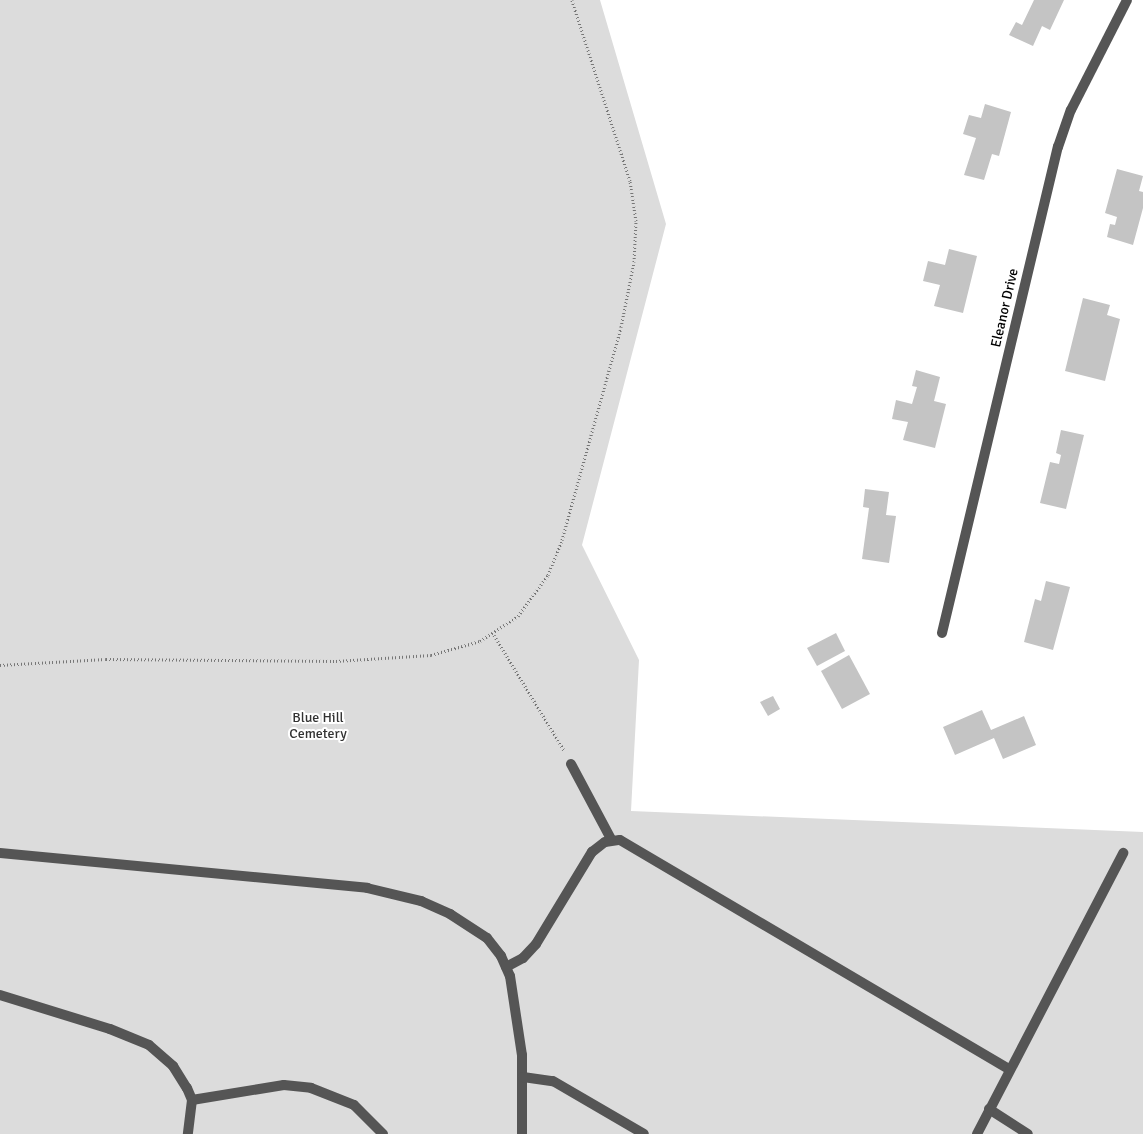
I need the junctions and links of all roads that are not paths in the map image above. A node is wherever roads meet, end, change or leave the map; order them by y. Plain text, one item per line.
1 (1127, 0) edge
2 (942, 633) dead end
3 (571, 764) road end
4 (611, 839) junction
5 (0, 853) edge
6 (1123, 854) dead end
7 (506, 967) junction
8 (0, 995) edge
9 (1009, 1069) junction
10 (523, 1077) junction
11 (192, 1100) junction
12 (989, 1109) junction
13 (188, 1134) edge
14 (383, 1134) edge
15 (522, 1134) edge
16 (644, 1134) edge
17 (977, 1134) edge
18 (1028, 1134) edge

1 - 2 street, Eleanor Drive
3 - 4 street
4 - 7 street
4 - 9 street
5 - 7 street
6 - 9 street
7 - 10 street
8 - 11 street
9 - 12 street
10 - 15 street
10 - 16 street
11 - 13 street
11 - 14 street
12 - 17 street
12 - 18 street

